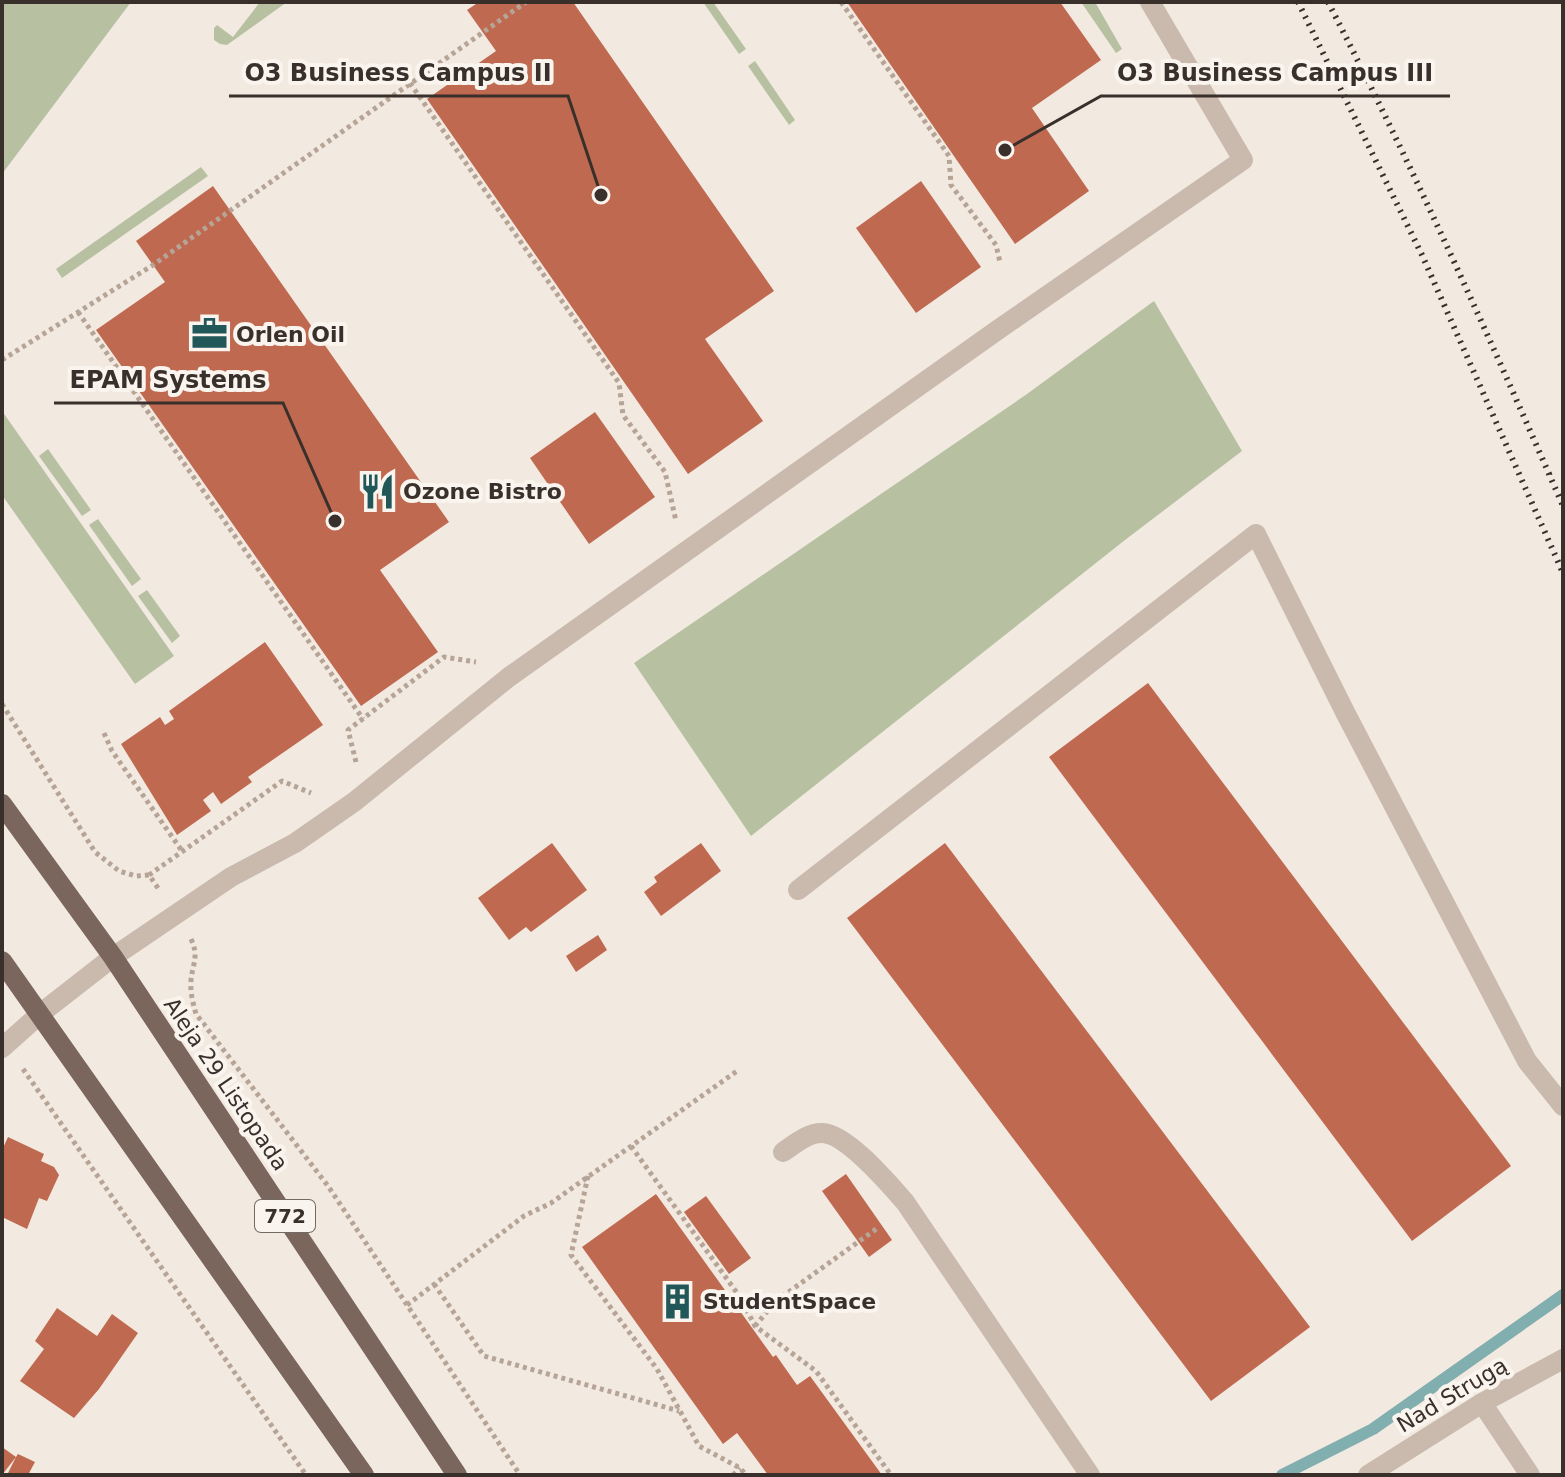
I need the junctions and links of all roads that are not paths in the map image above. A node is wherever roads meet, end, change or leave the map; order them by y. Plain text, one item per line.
1 (1150, 2) edge
2 (2, 804) edge
3 (798, 890) dead end
4 (113, 957) junction
5 (2, 961) edge
6 (40, 1014) junction
7 (2, 1048) edge
8 (1563, 1106) edge
9 (783, 1152) dead end
10 (1563, 1359) edge
11 (1482, 1403) junction
12 (364, 1475) edge
13 (457, 1475) edge
14 (1090, 1475) edge
15 (1368, 1475) edge
16 (1530, 1475) edge

1 - 4 street
2 - 4 main road, Aleja 29 Listopada / 772
3 - 8 street
4 - 6 street
4 - 13 main road, Aleja 29 Listopada / 772
5 - 6 main road
6 - 7 street
6 - 12 main road
9 - 14 street
10 - 11 street, Nad Strugą
11 - 15 street, Nad Strugą
11 - 16 street

